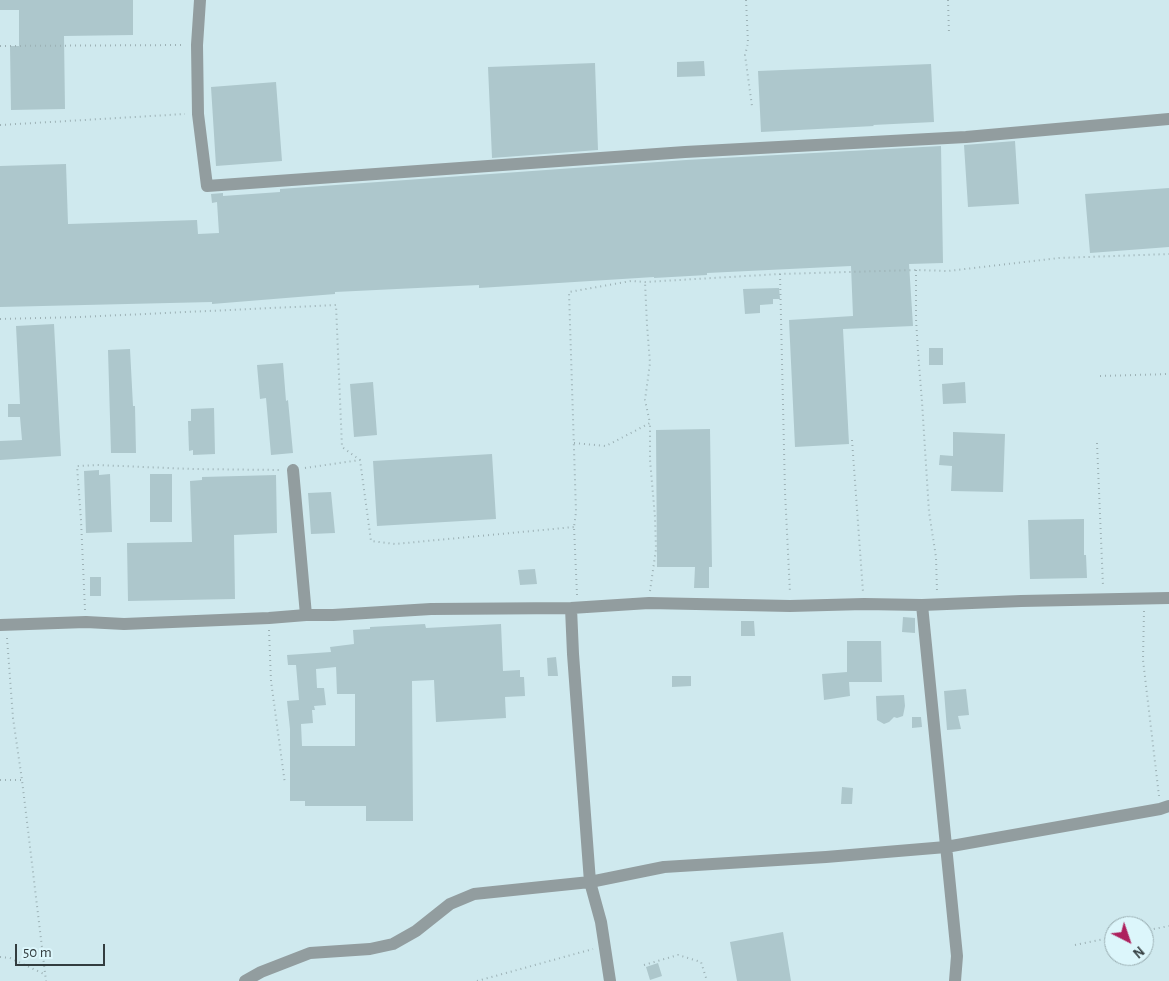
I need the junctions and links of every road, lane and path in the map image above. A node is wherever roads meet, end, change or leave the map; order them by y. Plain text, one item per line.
1 (200, 0) edge
2 (746, 0) edge
3 (948, 0) edge
4 (949, 34) dead end
5 (197, 45) junction
6 (0, 46) edge
7 (752, 106) dead end
8 (198, 114) junction
9 (1169, 119) edge
10 (0, 124) edge
11 (1169, 254) edge
12 (916, 270) junction
13 (780, 274) junction
14 (644, 282) junction
15 (0, 319) edge
16 (1169, 374) edge
17 (1100, 376) dead end
18 (650, 424) junction
19 (852, 440) dead end
20 (574, 443) junction
21 (1097, 443) dead end
22 (360, 460) junction
23 (293, 470) junction
24 (574, 527) junction
25 (1169, 598) edge
26 (1103, 599) junction
27 (1144, 599) junction
28 (649, 603) junction
29 (864, 604) junction
30 (937, 604) junction
31 (922, 605) junction
32 (790, 606) junction
33 (574, 607) junction
34 (306, 615) junction
35 (269, 618) junction
36 (86, 622) junction
37 (3, 625) edge
38 (0, 780) edge
39 (22, 780) junction
40 (285, 784) dead end
41 (1165, 808) edge
42 (946, 847) junction
43 (590, 882) junction
44 (1169, 926) edge
45 (1154, 929) edge
46 (1104, 939) edge
47 (1074, 945) dead end
48 (604, 946) junction
49 (0, 957) edge
50 (644, 965) dead end
51 (44, 974) junction
52 (258, 976) edge
53 (46, 981) edge
54 (245, 981) edge
55 (477, 981) edge
56 (610, 981) edge
57 (707, 981) edge
58 (955, 981) edge

1 - 5 street
2 - 7 path
3 - 4 path
5 - 6 path
5 - 8 street
8 - 9 street
8 - 10 path
11 - 12 path
12 - 13 path
12 - 30 path
13 - 14 path
13 - 32 path
14 - 18 path
14 - 20 path
15 - 22 path
16 - 17 path
18 - 20 path
18 - 28 path
19 - 29 path
20 - 24 path
21 - 26 path
22 - 23 path
22 - 24 path
23 - 34 street
23 - 36 path
24 - 33 path
25 - 27 street
26 - 27 street
26 - 30 street
27 - 41 path
28 - 32 street
28 - 33 street
29 - 31 street
29 - 32 street
30 - 31 street
31 - 42 street
33 - 34 street
33 - 43 street
34 - 35 street
35 - 36 street
35 - 40 path
36 - 37 street
37 - 39 path
38 - 39 path
39 - 51 path
41 - 42 street
42 - 43 street
42 - 58 street
43 - 48 street
43 - 52 street
44 - 45 path
46 - 47 path
48 - 55 path
48 - 56 street
49 - 51 path
50 - 57 path
51 - 53 path
52 - 54 street

